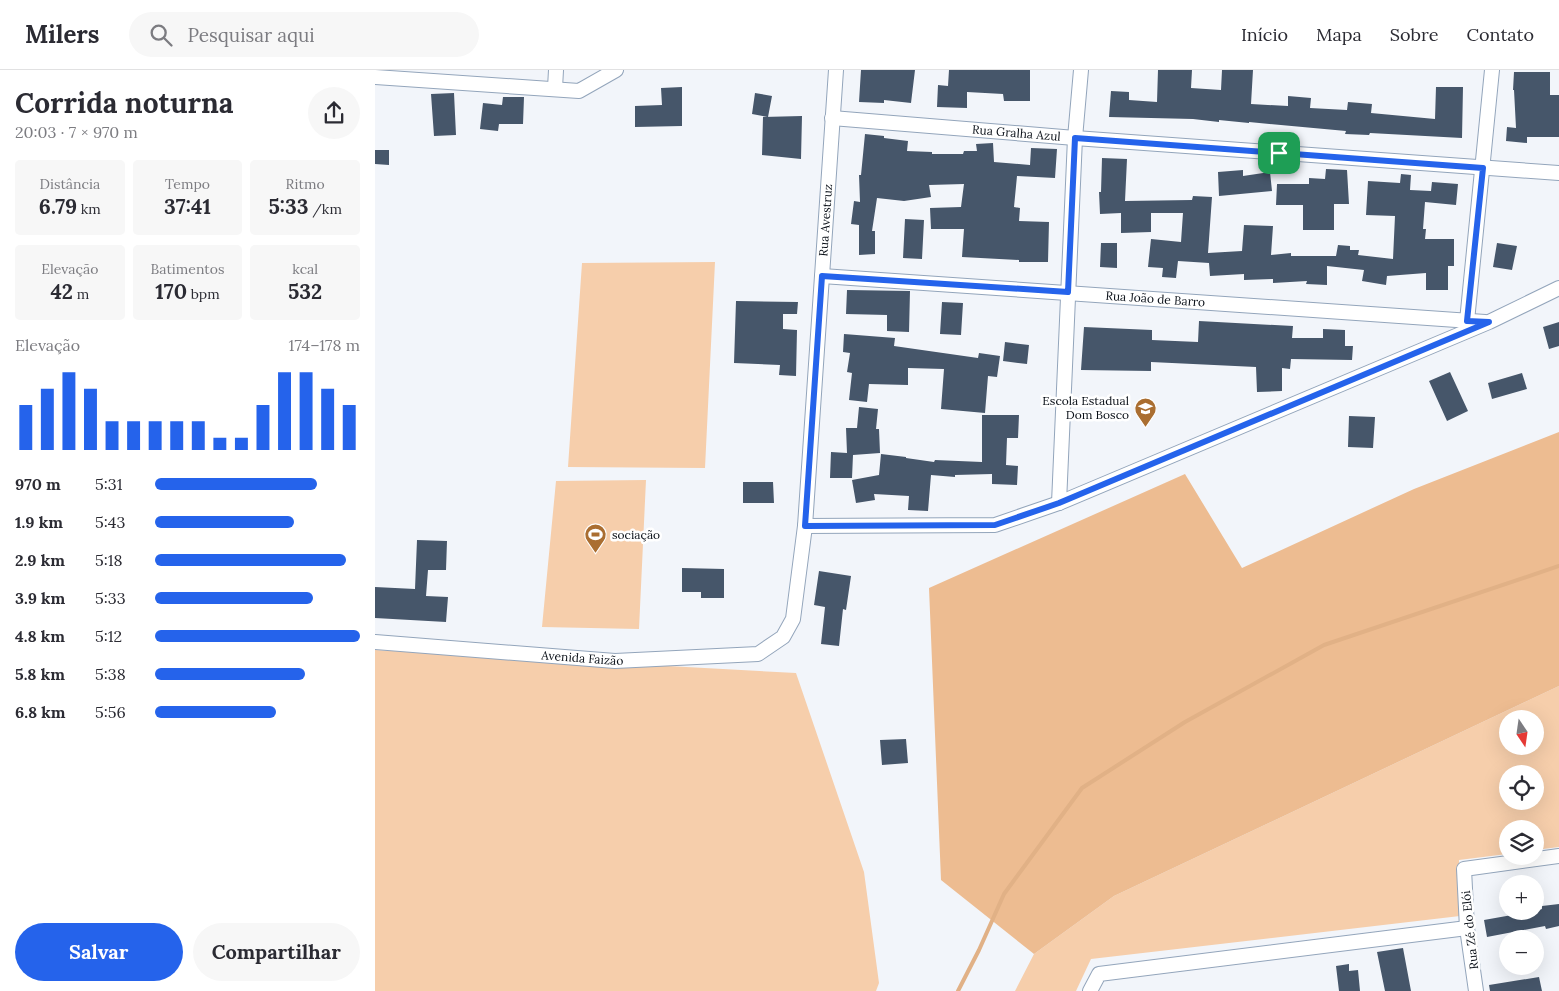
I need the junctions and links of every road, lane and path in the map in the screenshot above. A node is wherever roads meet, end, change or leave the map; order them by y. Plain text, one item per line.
1 (556, 70) edge
2 (616, 70) edge
3 (836, 70) edge
4 (1081, 70) edge
5 (1492, 70) edge
6 (375, 77) edge
7 (555, 88) junction
8 (832, 118) junction
9 (1075, 138) junction
10 (1483, 168) junction
11 (1559, 173) edge
12 (822, 276) junction
13 (1559, 288) edge
14 (1068, 292) junction
15 (1467, 321) junction
16 (1489, 322) junction
17 (1059, 503) junction
18 (805, 526) junction
19 (783, 637) joint
20 (375, 642) edge
21 (1559, 856) edge
22 (1467, 928) junction
23 (1090, 991) edge
24 (1476, 991) edge

1 - 7 street
2 - 7 street
3 - 8 street, Rua Avestruz
4 - 9 street
5 - 10 street
6 - 7 street
8 - 9 street, Rua Gralha Azul
8 - 12 street, Rua Avestruz
9 - 10 street, Rua Gralha Azul
9 - 14 street
10 - 11 street, Rua Gralha Azul
10 - 15 street
12 - 14 street, Rua João de Barro
12 - 18 street, Rua Avestruz
13 - 16 street
14 - 15 street, Rua João de Barro
14 - 17 street
15 - 16 street, Rua João de Barro
16 - 17 street
17 - 18 street
18 - 19 street, Rua Avestruz
19 - 20 street, Avenida Faizão
21 - 22 street, Rua Zé do Elói
22 - 23 street
22 - 24 street, Rua Zé do Elói

